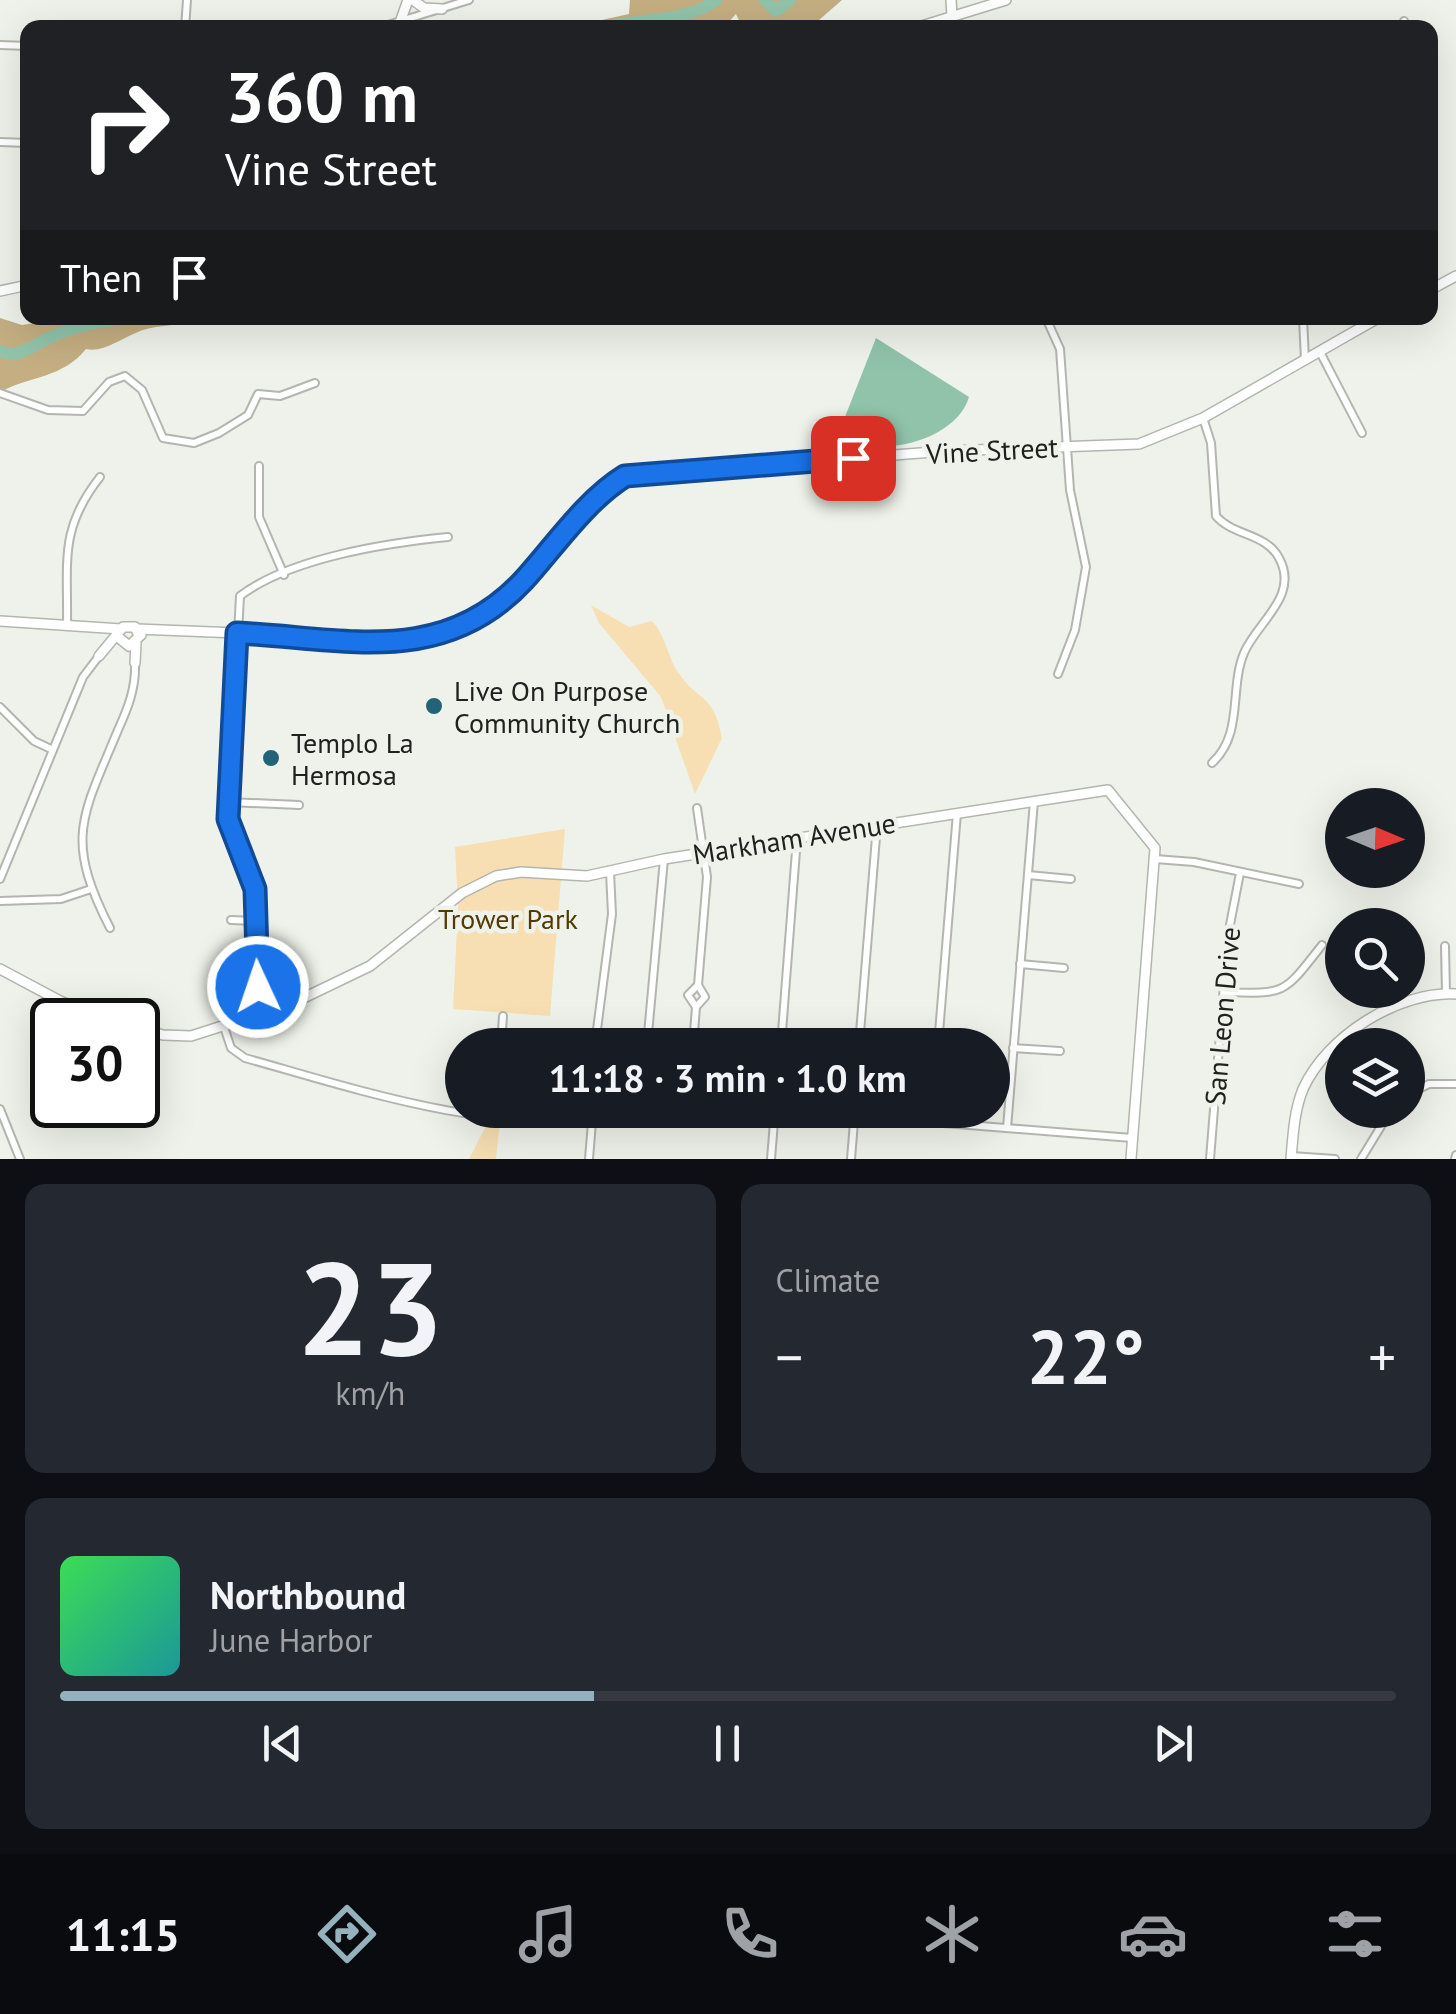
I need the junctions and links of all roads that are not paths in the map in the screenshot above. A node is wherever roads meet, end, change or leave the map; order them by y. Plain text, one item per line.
1 (410, 0) edge
2 (469, 0) edge
3 (951, 0) edge
4 (1006, 0) edge
5 (442, 9) junction
6 (952, 16) junction
7 (410, 20) edge
8 (940, 20) edge
9 (1049, 325) edge
10 (1303, 325) edge
11 (1366, 325) edge
12 (1320, 352) junction
13 (1305, 360) junction
14 (315, 383) dead end
15 (0, 393) edge
16 (1203, 418) junction
17 (1362, 433) dead end
18 (1066, 446) junction
19 (259, 466) dead end
20 (100, 477) dead end
21 (448, 537) dead end
22 (284, 575) junction
23 (0, 621) edge
24 (66, 624) junction
25 (98, 628) junction
26 (237, 633) junction
27 (128, 637) junction
28 (108, 647) junction
29 (99, 656) junction
30 (135, 663) joint
31 (1058, 674) dead end
32 (0, 707) edge
33 (52, 750) junction
34 (1212, 763) dead end
35 (1034, 800) junction
36 (229, 802) junction
37 (300, 805) dead end
38 (697, 808) dead end
39 (957, 813) junction
40 (877, 825) junction
41 (797, 838) junction
42 (704, 852) junction
43 (664, 859) junction
44 (1155, 860) junction
45 (610, 872) junction
46 (1240, 873) junction
47 (1028, 875) junction
48 (0, 879) edge
49 (1072, 879) dead end
50 (1299, 884) dead end
51 (91, 889) junction
52 (0, 901) edge
53 (231, 920) dead end
54 (256, 922) junction
55 (110, 928) dead end
56 (1322, 945) dead end
57 (1446, 946) dead end
58 (1020, 964) junction
59 (1064, 968) dead end
60 (0, 969) edge
61 (698, 985) junction
62 (1224, 992) junction
63 (1451, 994) edge
64 (54, 998) edge
65 (696, 1007) junction
66 (266, 1013) junction
67 (504, 1016) dead end
68 (224, 1027) junction
69 (503, 1028) edge
70 (596, 1028) edge
71 (648, 1028) edge
72 (694, 1028) edge
73 (781, 1028) edge
74 (860, 1028) edge
75 (939, 1028) edge
76 (160, 1033) edge
77 (1013, 1048) junction
78 (1060, 1051) dead end
79 (1456, 1084) edge
80 (1425, 1086) edge
81 (1010, 1088) edge
82 (0, 1108) edge
83 (445, 1110) edge
84 (590, 1128) edge
85 (775, 1128) edge
86 (854, 1128) edge
87 (1007, 1128) edge
88 (1380, 1128) edge
89 (1132, 1138) junction
90 (1291, 1158) edge
91 (20, 1159) edge
92 (589, 1159) edge
93 (771, 1159) edge
94 (851, 1159) edge
95 (1131, 1159) edge
96 (1210, 1159) edge
97 (1335, 1159) edge
98 (1361, 1159) edge

1 - 5 street
2 - 5 street
3 - 6 street
4 - 6 street
5 - 7 street
6 - 8 street
9 - 18 street
10 - 13 street
11 - 12 street, Vine Street
12 - 13 street, Vine Street
12 - 17 street
13 - 16 street, Vine Street
14 - 15 street
16 - 18 street, Vine Street
16 - 34 street
18 - 26 street, Vine Street
18 - 31 street
19 - 22 street
20 - 24 street
21 - 22 street
22 - 26 street
23 - 24 street, Vine Street
24 - 25 street, Vine Street
25 - 27 street, Vine Street
25 - 28 street
26 - 27 street, Vine Street
26 - 36 street
27 - 28 street
27 - 29 street
27 - 30 street
28 - 29 street
29 - 33 street
30 - 51 street
32 - 33 street
33 - 48 street
35 - 39 street, Markham Avenue
35 - 44 street, Markham Avenue
35 - 47 street
36 - 37 street
36 - 54 street
38 - 42 street
39 - 40 street, Markham Avenue
39 - 75 street
40 - 41 street, Markham Avenue
40 - 74 street
41 - 42 street, Markham Avenue
41 - 73 street
42 - 43 street, Markham Avenue
42 - 61 street
43 - 45 street, Markham Avenue
43 - 71 street
44 - 46 street
44 - 89 street
45 - 66 street, Markham Avenue
45 - 70 street
46 - 50 street
46 - 62 street, San Leon Drive
47 - 49 street
47 - 58 street
51 - 52 street
51 - 55 street
53 - 54 street
54 - 66 street
56 - 62 street
57 - 63 street
58 - 59 street
58 - 77 street
60 - 64 street
61 - 65 street
61 - 65 street
62 - 96 street, San Leon Drive
63 - 90 street
65 - 72 street
66 - 68 street, Markham Avenue
67 - 69 street
68 - 76 street, Markham Avenue
68 - 83 street
77 - 78 street
77 - 81 street
79 - 80 street
82 - 91 street
84 - 92 street
85 - 93 street
86 - 94 street
87 - 89 street
88 - 98 street
89 - 95 street
90 - 97 street

